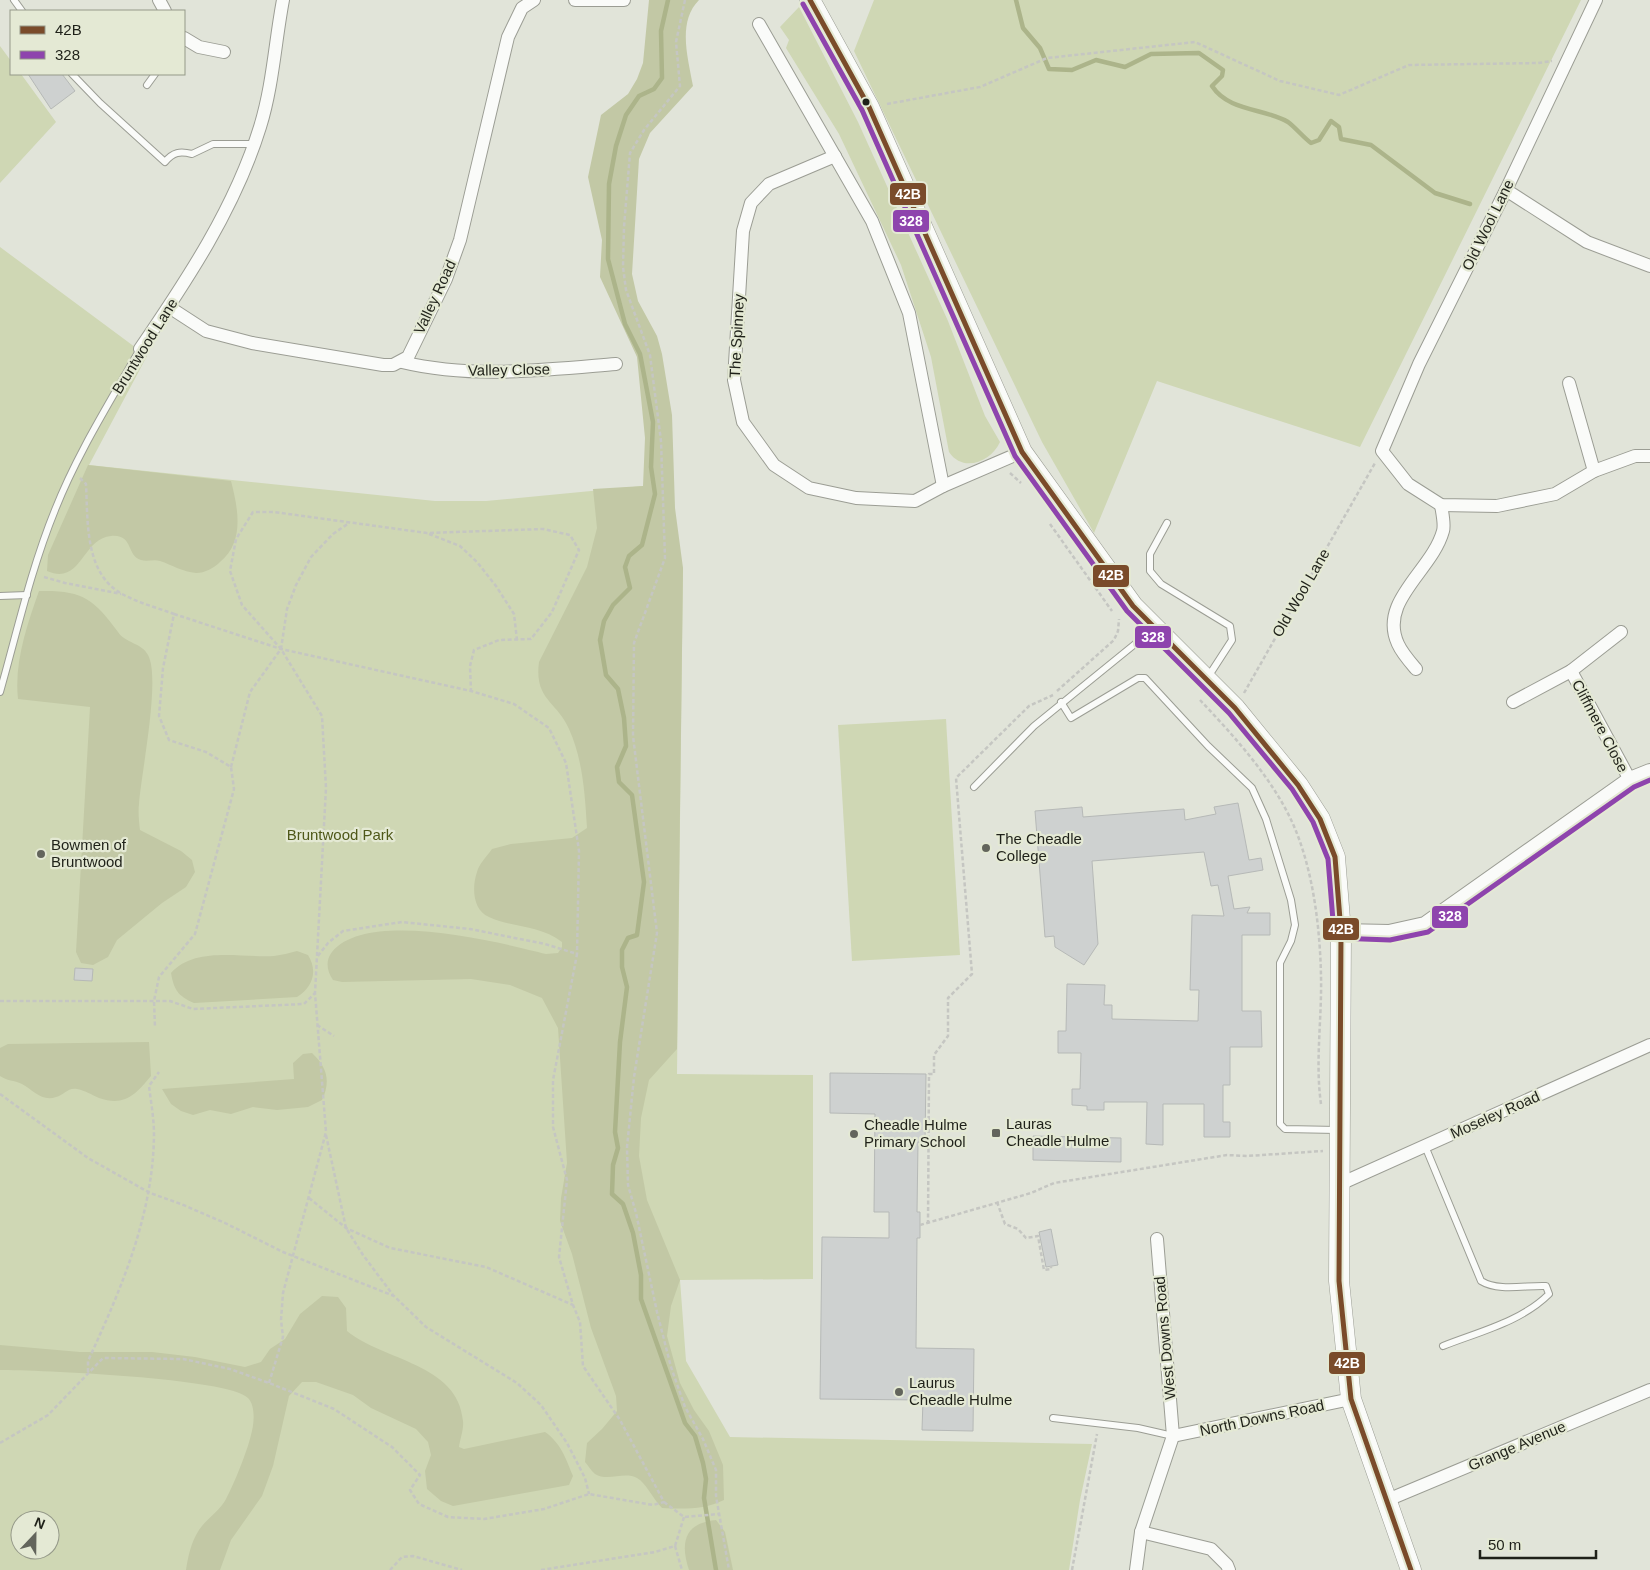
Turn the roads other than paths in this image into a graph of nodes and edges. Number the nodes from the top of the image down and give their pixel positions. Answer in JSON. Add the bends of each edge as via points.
{"nodes":[{"id":1,"x":283,"y":0,"type":"edge"},
{"id":2,"x":534,"y":0,"type":"edge"},
{"id":3,"x":575,"y":0,"type":"edge"},
{"id":4,"x":624,"y":0,"type":"edge"},
{"id":5,"x":810,"y":0,"type":"edge"},
{"id":6,"x":1596,"y":0,"type":"edge"},
{"id":7,"x":759,"y":24,"type":"dead end"},
{"id":8,"x":185,"y":42,"type":"edge"},
{"id":9,"x":224,"y":52,"type":"dead end"},
{"id":10,"x":73,"y":75,"type":"edge"},
{"id":11,"x":154,"y":75,"type":"edge"},
{"id":12,"x":147,"y":85,"type":"dead end"},
{"id":13,"x":254,"y":144,"type":"junction"},
{"id":14,"x":835,"y":156,"type":"junction"},
{"id":15,"x":1506,"y":190,"type":"junction"},
{"id":16,"x":1650,"y":266,"type":"edge"},
{"id":17,"x":169,"y":306,"type":"junction"},
{"id":18,"x":140,"y":349,"type":"joint"},
{"id":19,"x":402,"y":362,"type":"junction"},
{"id":20,"x":616,"y":364,"type":"dead end"},
{"id":21,"x":1569,"y":383,"type":"dead end"},
{"id":22,"x":1022,"y":452,"type":"junction"},
{"id":23,"x":1650,"y":456,"type":"edge"},
{"id":24,"x":1594,"y":471,"type":"junction"},
{"id":25,"x":943,"y":486,"type":"junction"},
{"id":26,"x":1441,"y":505,"type":"junction"},
{"id":27,"x":1167,"y":523,"type":"dead end"},
{"id":28,"x":26,"y":595,"type":"junction"},
{"id":29,"x":0,"y":596,"type":"edge"},
{"id":30,"x":1621,"y":632,"type":"dead end"},
{"id":31,"x":1146,"y":633,"type":"junction"},
{"id":32,"x":1416,"y":669,"type":"dead end"},
{"id":33,"x":1571,"y":671,"type":"junction"},
{"id":34,"x":1206,"y":680,"type":"junction"},
{"id":35,"x":0,"y":692,"type":"edge"},
{"id":36,"x":1061,"y":702,"type":"junction"},
{"id":37,"x":1513,"y":702,"type":"dead end"},
{"id":38,"x":1650,"y":772,"type":"edge"},
{"id":39,"x":1630,"y":780,"type":"junction"},
{"id":40,"x":974,"y":787,"type":"dead end"},
{"id":41,"x":1341,"y":932,"type":"junction"},
{"id":42,"x":1650,"y":1045,"type":"edge"},
{"id":43,"x":1332,"y":1130,"type":"junction"},
{"id":44,"x":1425,"y":1146,"type":"junction"},
{"id":45,"x":1340,"y":1184,"type":"junction"},
{"id":46,"x":1157,"y":1239,"type":"dead end"},
{"id":47,"x":1443,"y":1346,"type":"dead end"},
{"id":48,"x":1650,"y":1390,"type":"edge"},
{"id":49,"x":1351,"y":1399,"type":"junction"},
{"id":50,"x":1053,"y":1418,"type":"dead end"},
{"id":51,"x":1173,"y":1436,"type":"junction"},
{"id":52,"x":1385,"y":1501,"type":"junction"},
{"id":53,"x":1141,"y":1532,"type":"junction"},
{"id":54,"x":1136,"y":1570,"type":"edge"},
{"id":55,"x":1228,"y":1570,"type":"edge"},
{"id":56,"x":1411,"y":1570,"type":"edge"}],
"edges":[{"from":1,"to":13,"type":"street","name":"Bruntwood Lane","via":[[264,110]]},
{"from":2,"to":19,"type":"street","name":"Valley Road","via":[[515,18],[506,45],[453,261],[408,357]]},
{"from":3,"to":4,"type":"street"},
{"from":5,"to":22,"type":"main road","via":[[869,107]]},
{"from":6,"to":15,"type":"street","name":"Old Wool Lane"},
{"from":7,"to":14,"type":"street"},
{"from":8,"to":9,"type":"street"},
{"from":10,"to":13,"type":"lane","via":[[165,162],[172,154],[182,151],[192,154],[213,144]]},
{"from":11,"to":12,"type":"lane"},
{"from":13,"to":17,"type":"street","name":"Bruntwood Lane","via":[[229,207]]},
{"from":14,"to":25,"type":"street","via":[[872,221],[909,313]]},
{"from":14,"to":25,"type":"street","name":"The Spinney","via":[[769,184],[751,203],[744,231],[734,380],[743,422],[774,465],[810,488],[856,498],[916,501]]},
{"from":15,"to":16,"type":"street","via":[[1587,242]]},
{"from":15,"to":26,"type":"street","name":"Old Wool Lane","via":[[1419,364],[1382,451],[1408,484]]},
{"from":17,"to":18,"type":"street","name":"Bruntwood Lane"},
{"from":17,"to":19,"type":"street","via":[[194,324],[222,336],[383,366]]},
{"from":18,"to":28,"type":"lane","name":"Bruntwood Lane","via":[[72,472],[55,510]]},
{"from":19,"to":20,"type":"street","name":"Valley Close","via":[[432,369],[464,371]]},
{"from":21,"to":24,"type":"street"},
{"from":22,"to":25,"type":"street","name":"The Spinney"},
{"from":22,"to":31,"type":"main road"},
{"from":23,"to":24,"type":"street","via":[[1635,456]]},
{"from":24,"to":26,"type":"street","via":[[1555,494],[1497,506]]},
{"from":26,"to":32,"type":"street","via":[[1444,530],[1431,558],[1397,604],[1392,624],[1398,645]]},
{"from":27,"to":34,"type":"lane","via":[[1150,554],[1150,571],[1161,584],[1230,626],[1232,640]]},
{"from":28,"to":29,"type":"lane"},
{"from":28,"to":35,"type":"lane","name":"Bruntwood Lane"},
{"from":30,"to":33,"type":"street","name":"Cliffmere Close"},
{"from":31,"to":34,"type":"main road"},
{"from":31,"to":36,"type":"lane"},
{"from":33,"to":37,"type":"street","name":"Cliffmere Close"},
{"from":33,"to":39,"type":"street","name":"Cliffmere Close"},
{"from":34,"to":41,"type":"main road","via":[[1235,708],[1298,786],[1320,819],[1335,857]]},
{"from":36,"to":40,"type":"lane"},
{"from":36,"to":43,"type":"lane","via":[[1071,718],[1138,678],[1145,678],[1252,788],[1280,860],[1295,925],[1280,963],[1280,1124],[1284,1129]]},
{"from":38,"to":39,"type":"street"},
{"from":39,"to":41,"type":"street","via":[[1424,925],[1390,933]]},
{"from":41,"to":43,"type":"main road"},
{"from":42,"to":44,"type":"street","name":"Moseley Road"},
{"from":43,"to":45,"type":"main road"},
{"from":44,"to":45,"type":"street","name":"Moseley Road"},
{"from":44,"to":47,"type":"lane","via":[[1481,1282],[1490,1287],[1546,1286],[1549,1294],[1520,1316]]},
{"from":45,"to":49,"type":"main road","via":[[1339,1281]]},
{"from":46,"to":51,"type":"street","name":"West Downs Road"},
{"from":48,"to":52,"type":"street","name":"Grange Avenue"},
{"from":49,"to":51,"type":"street","name":"North Downs Road"},
{"from":49,"to":52,"type":"main road"},
{"from":50,"to":51,"type":"lane","via":[[1138,1428]]},
{"from":51,"to":53,"type":"street"},
{"from":52,"to":56,"type":"main road"},
{"from":53,"to":54,"type":"street"},
{"from":53,"to":55,"type":"street","via":[[1211,1549]]}]}
